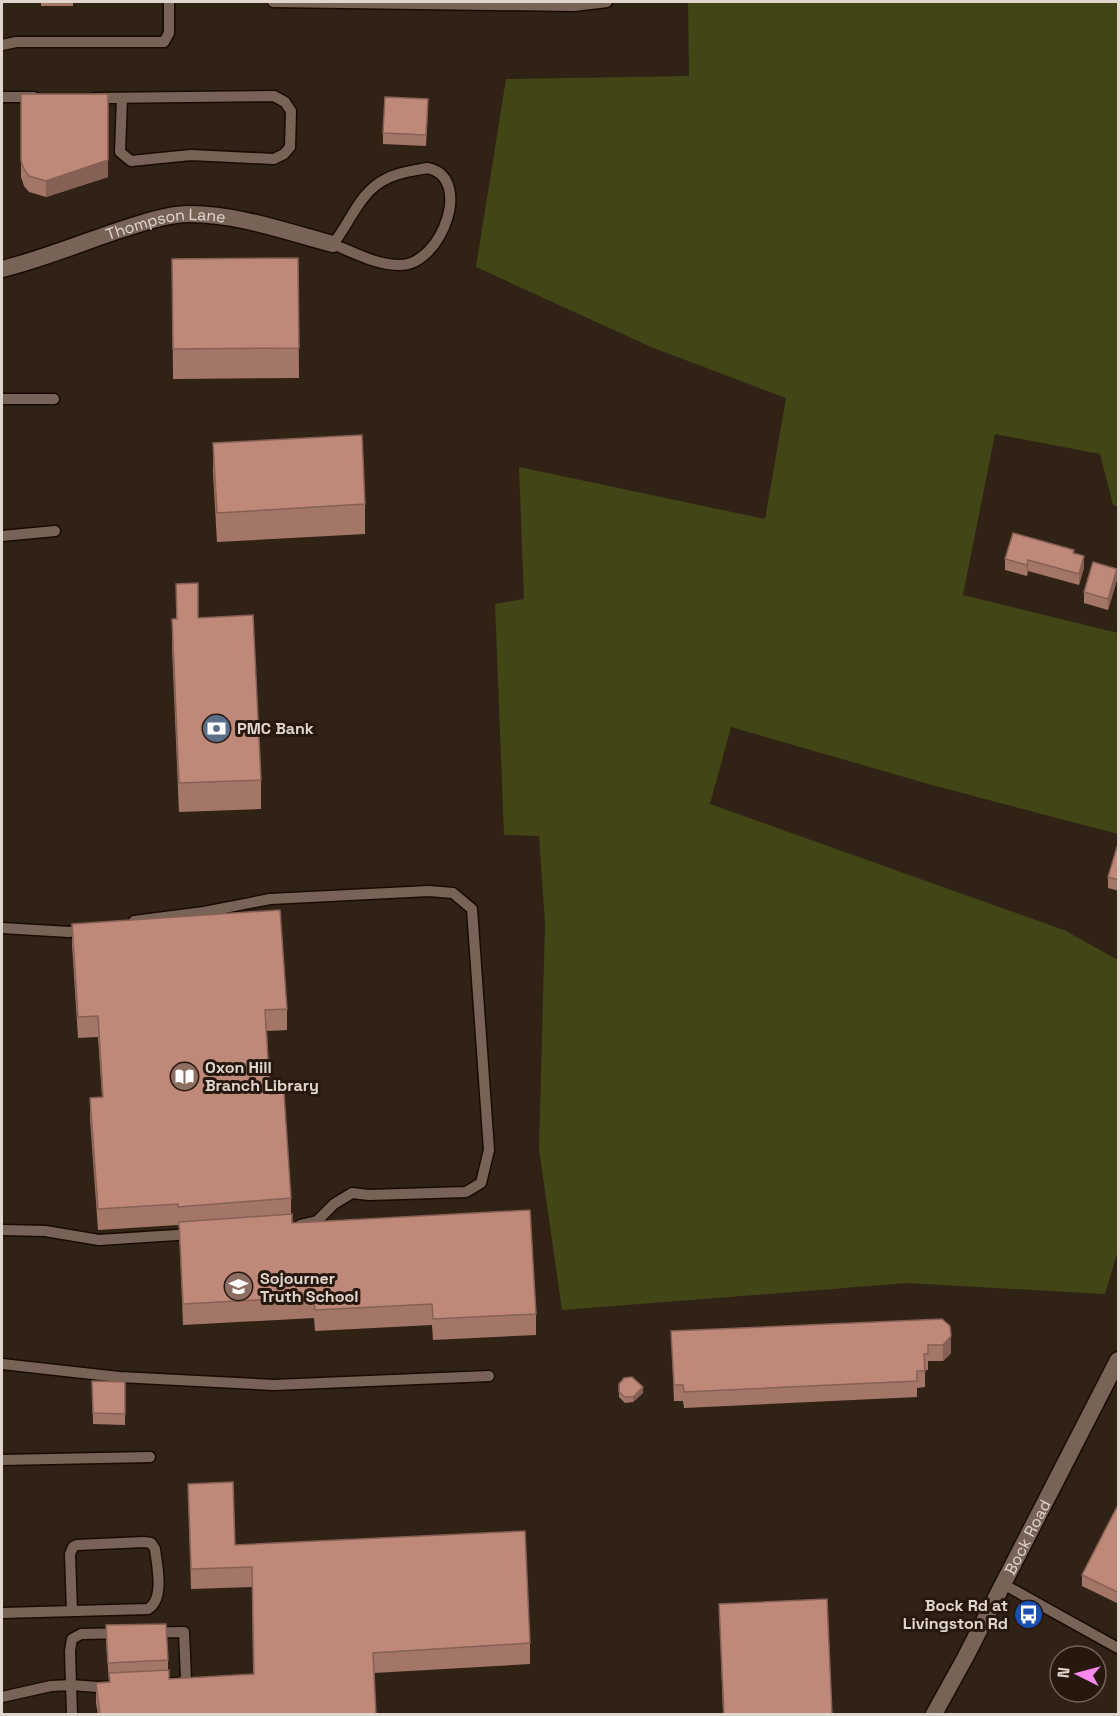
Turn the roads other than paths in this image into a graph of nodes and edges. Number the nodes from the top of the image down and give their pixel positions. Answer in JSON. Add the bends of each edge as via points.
{"nodes":[{"id":1,"x":169,"y":2,"type":"edge"},
{"id":2,"x":273,"y":2,"type":"edge"},
{"id":3,"x":607,"y":2,"type":"edge"},
{"id":4,"x":2,"y":45,"type":"edge"},
{"id":5,"x":2,"y":97,"type":"edge"},
{"id":6,"x":45,"y":98,"type":"edge"},
{"id":7,"x":89,"y":98,"type":"edge"},
{"id":8,"x":122,"y":98,"type":"junction"},
{"id":9,"x":333,"y":244,"type":"junction"},
{"id":10,"x":2,"y":269,"type":"edge"},
{"id":11,"x":2,"y":399,"type":"edge"},
{"id":12,"x":54,"y":399,"type":"dead end"},
{"id":13,"x":55,"y":531,"type":"dead end"},
{"id":14,"x":2,"y":536,"type":"edge"},
{"id":15,"x":120,"y":924,"type":"edge"},
{"id":16,"x":2,"y":928,"type":"edge"},
{"id":17,"x":99,"y":928,"type":"edge"},
{"id":18,"x":284,"y":1229,"type":"edge"},
{"id":19,"x":2,"y":1230,"type":"edge"},
{"id":20,"x":206,"y":1233,"type":"edge"},
{"id":21,"x":1119,"y":1360,"type":"edge"},
{"id":22,"x":2,"y":1364,"type":"edge"},
{"id":23,"x":489,"y":1376,"type":"dead end"},
{"id":24,"x":150,"y":1457,"type":"dead end"},
{"id":25,"x":2,"y":1460,"type":"edge"},
{"id":26,"x":1003,"y":1584,"type":"junction"},
{"id":27,"x":72,"y":1611,"type":"junction"},
{"id":28,"x":2,"y":1612,"type":"edge"},
{"id":29,"x":1119,"y":1648,"type":"edge"},
{"id":30,"x":71,"y":1684,"type":"junction"},
{"id":31,"x":2,"y":1697,"type":"edge"},
{"id":32,"x":72,"y":1714,"type":"edge"},
{"id":33,"x":934,"y":1714,"type":"edge"}],
"edges":[{"from":1,"to":4,"type":"lane","via":[[169,33],[164,42]]},
{"from":2,"to":3,"type":"lane","via":[[574,6]]},
{"from":5,"to":6,"type":"lane"},
{"from":7,"to":8,"type":"lane"},
{"from":8,"to":8,"type":"lane","via":[[120,152],[131,161],[191,155],[274,159],[290,147],[291,111],[274,96]]},
{"from":9,"to":9,"type":"lane","via":[[379,182],[427,168],[438,170],[445,178],[450,192],[449,209],[436,243],[424,257],[401,265],[382,263]]},
{"from":9,"to":10,"type":"main road","name":"Thompson Lane","via":[[242,220],[176,215]]},
{"from":11,"to":12,"type":"lane"},
{"from":13,"to":14,"type":"lane"},
{"from":15,"to":18,"type":"lane","via":[[270,899],[429,891],[453,893],[472,909],[489,1150],[481,1184],[466,1192],[352,1193],[317,1221]]},
{"from":16,"to":17,"type":"lane","via":[[69,932]]},
{"from":19,"to":20,"type":"lane","via":[[45,1231],[99,1240]]},
{"from":21,"to":26,"type":"main road","name":"Bock Road"},
{"from":22,"to":23,"type":"lane","via":[[119,1377],[274,1385]]},
{"from":24,"to":25,"type":"lane"},
{"from":26,"to":29,"type":"lane"},
{"from":26,"to":33,"type":"main road","name":"Bock Road"},
{"from":27,"to":27,"type":"lane","via":[[148,1609],[155,1605],[155,1549],[151,1543],[73,1547]]},
{"from":27,"to":28,"type":"lane"},
{"from":30,"to":30,"type":"lane","via":[[72,1639],[81,1634],[184,1632],[186,1680],[181,1683],[97,1687]]},
{"from":30,"to":31,"type":"lane"},
{"from":30,"to":32,"type":"lane"}]}
